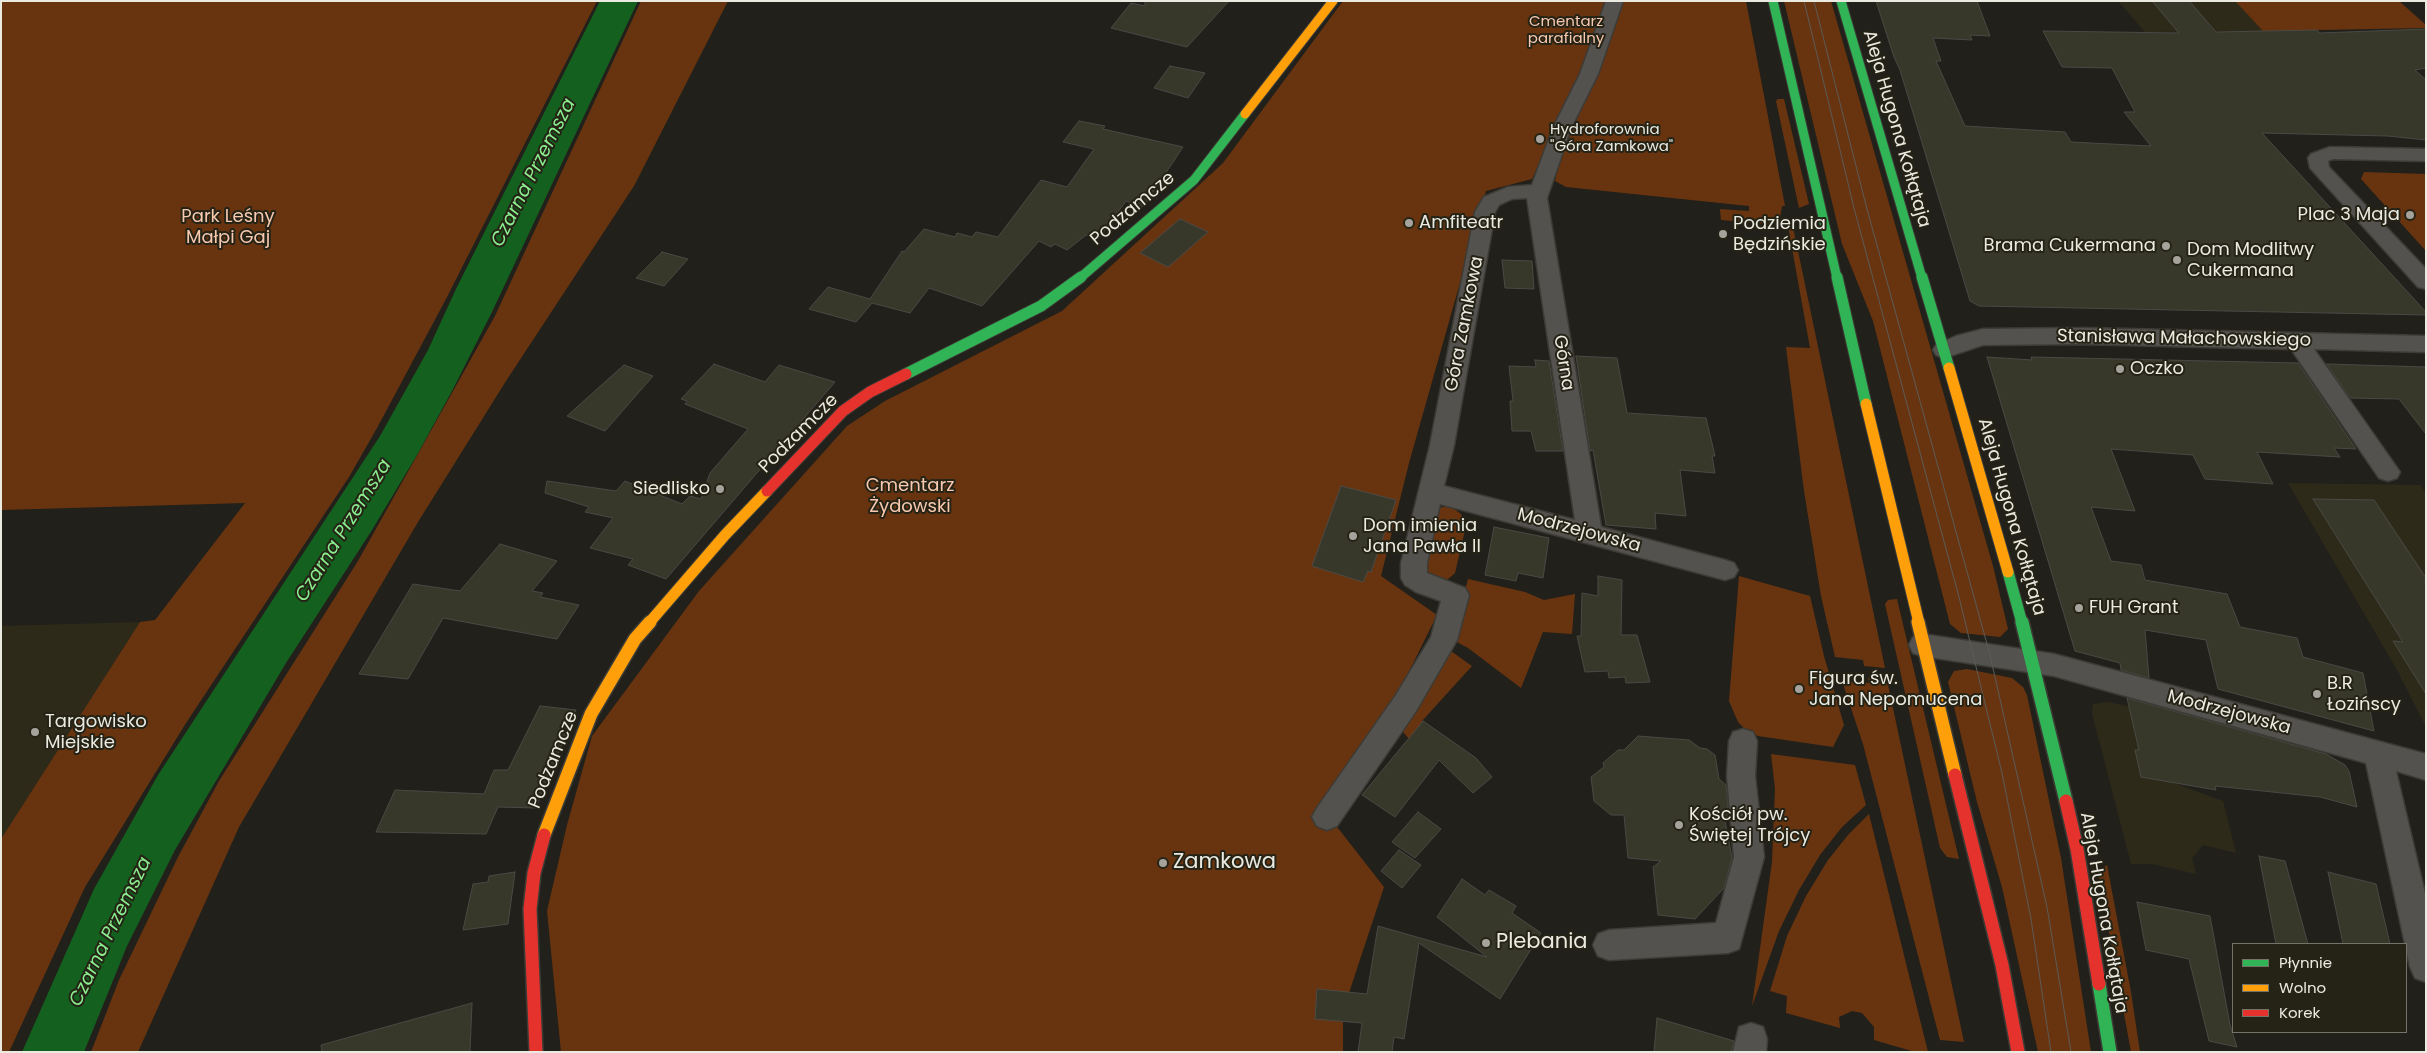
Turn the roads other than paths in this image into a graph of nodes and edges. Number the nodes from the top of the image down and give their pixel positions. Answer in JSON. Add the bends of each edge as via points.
{"nodes":[{"id":1,"x":1333,"y":1,"type":"edge"},
{"id":2,"x":1615,"y":1,"type":"edge"},
{"id":3,"x":1773,"y":1,"type":"edge"},
{"id":4,"x":1840,"y":1,"type":"edge"},
{"id":5,"x":2426,"y":155,"type":"edge"},
{"id":6,"x":1539,"y":191,"type":"junction"},
{"id":7,"x":2426,"y":282,"type":"edge"},
{"id":8,"x":2297,"y":341,"type":"junction"},
{"id":9,"x":2426,"y":344,"type":"edge"},
{"id":10,"x":1944,"y":350,"type":"junction"},
{"id":11,"x":2388,"y":472,"type":"dead end"},
{"id":12,"x":1432,"y":492,"type":"junction"},
{"id":13,"x":1590,"y":535,"type":"junction"},
{"id":14,"x":1726,"y":570,"type":"dead end"},
{"id":15,"x":1922,"y":645,"type":"junction"},
{"id":16,"x":2033,"y":661,"type":"junction"},
{"id":17,"x":1743,"y":740,"type":"dead end"},
{"id":18,"x":2378,"y":754,"type":"junction"},
{"id":19,"x":2426,"y":767,"type":"edge"},
{"id":20,"x":1327,"y":818,"type":"dead end"},
{"id":21,"x":1609,"y":945,"type":"dead end"},
{"id":22,"x":2426,"y":967,"type":"edge"},
{"id":23,"x":536,"y":1052,"type":"edge"},
{"id":24,"x":2018,"y":1052,"type":"edge"},
{"id":25,"x":2110,"y":1052,"type":"edge"}],
"edges":[{"from":1,"to":23,"type":"main road","name":"Podzamcze","via":[[1194,180],[1081,277],[1041,306],[870,392],[843,411],[725,535],[635,639],[596,705],[571,761],[547,825],[534,873],[530,909]]},
{"from":2,"to":6,"type":"street","via":[[1589,74],[1562,128]]},
{"from":3,"to":15,"type":"main road"},
{"from":4,"to":10,"type":"main road","name":"Aleja Hugona Kołłątaja"},
{"from":5,"to":7,"type":"street","via":[[2330,153],[2318,158],[2320,168]]},
{"from":6,"to":12,"type":"street","name":"Góra Zamkowa","via":[[1508,193],[1491,201],[1485,212]]},
{"from":6,"to":13,"type":"street","name":"Górna","via":[[1537,198]]},
{"from":8,"to":9,"type":"street","name":"Stanisława Małachowskiego"},
{"from":8,"to":10,"type":"street","name":"Stanisława Małachowskiego","via":[[2082,336],[1983,338],[1964,341]]},
{"from":8,"to":11,"type":"street"},
{"from":10,"to":16,"type":"main road","name":"Aleja Hugona Kołłątaja"},
{"from":12,"to":13,"type":"street","name":"Modrzejowska"},
{"from":12,"to":20,"type":"street","name":"Góra Zamkowa","via":[[1414,563],[1414,578],[1456,596],[1444,640],[1406,703]]},
{"from":13,"to":14,"type":"street","name":"Modrzejowska"},
{"from":15,"to":16,"type":"street","name":"Modrzejowska"},
{"from":15,"to":24,"type":"main road","via":[[1996,938]]},
{"from":16,"to":18,"type":"street","name":"Modrzejowska"},
{"from":16,"to":25,"type":"main road","name":"Aleja Hugona Kołłątaja","via":[[2076,849]]},
{"from":17,"to":21,"type":"street","via":[[1741,776],[1749,858],[1728,938]]},
{"from":18,"to":19,"type":"street","name":"Modrzejowska"},
{"from":18,"to":22,"type":"street"}]}
